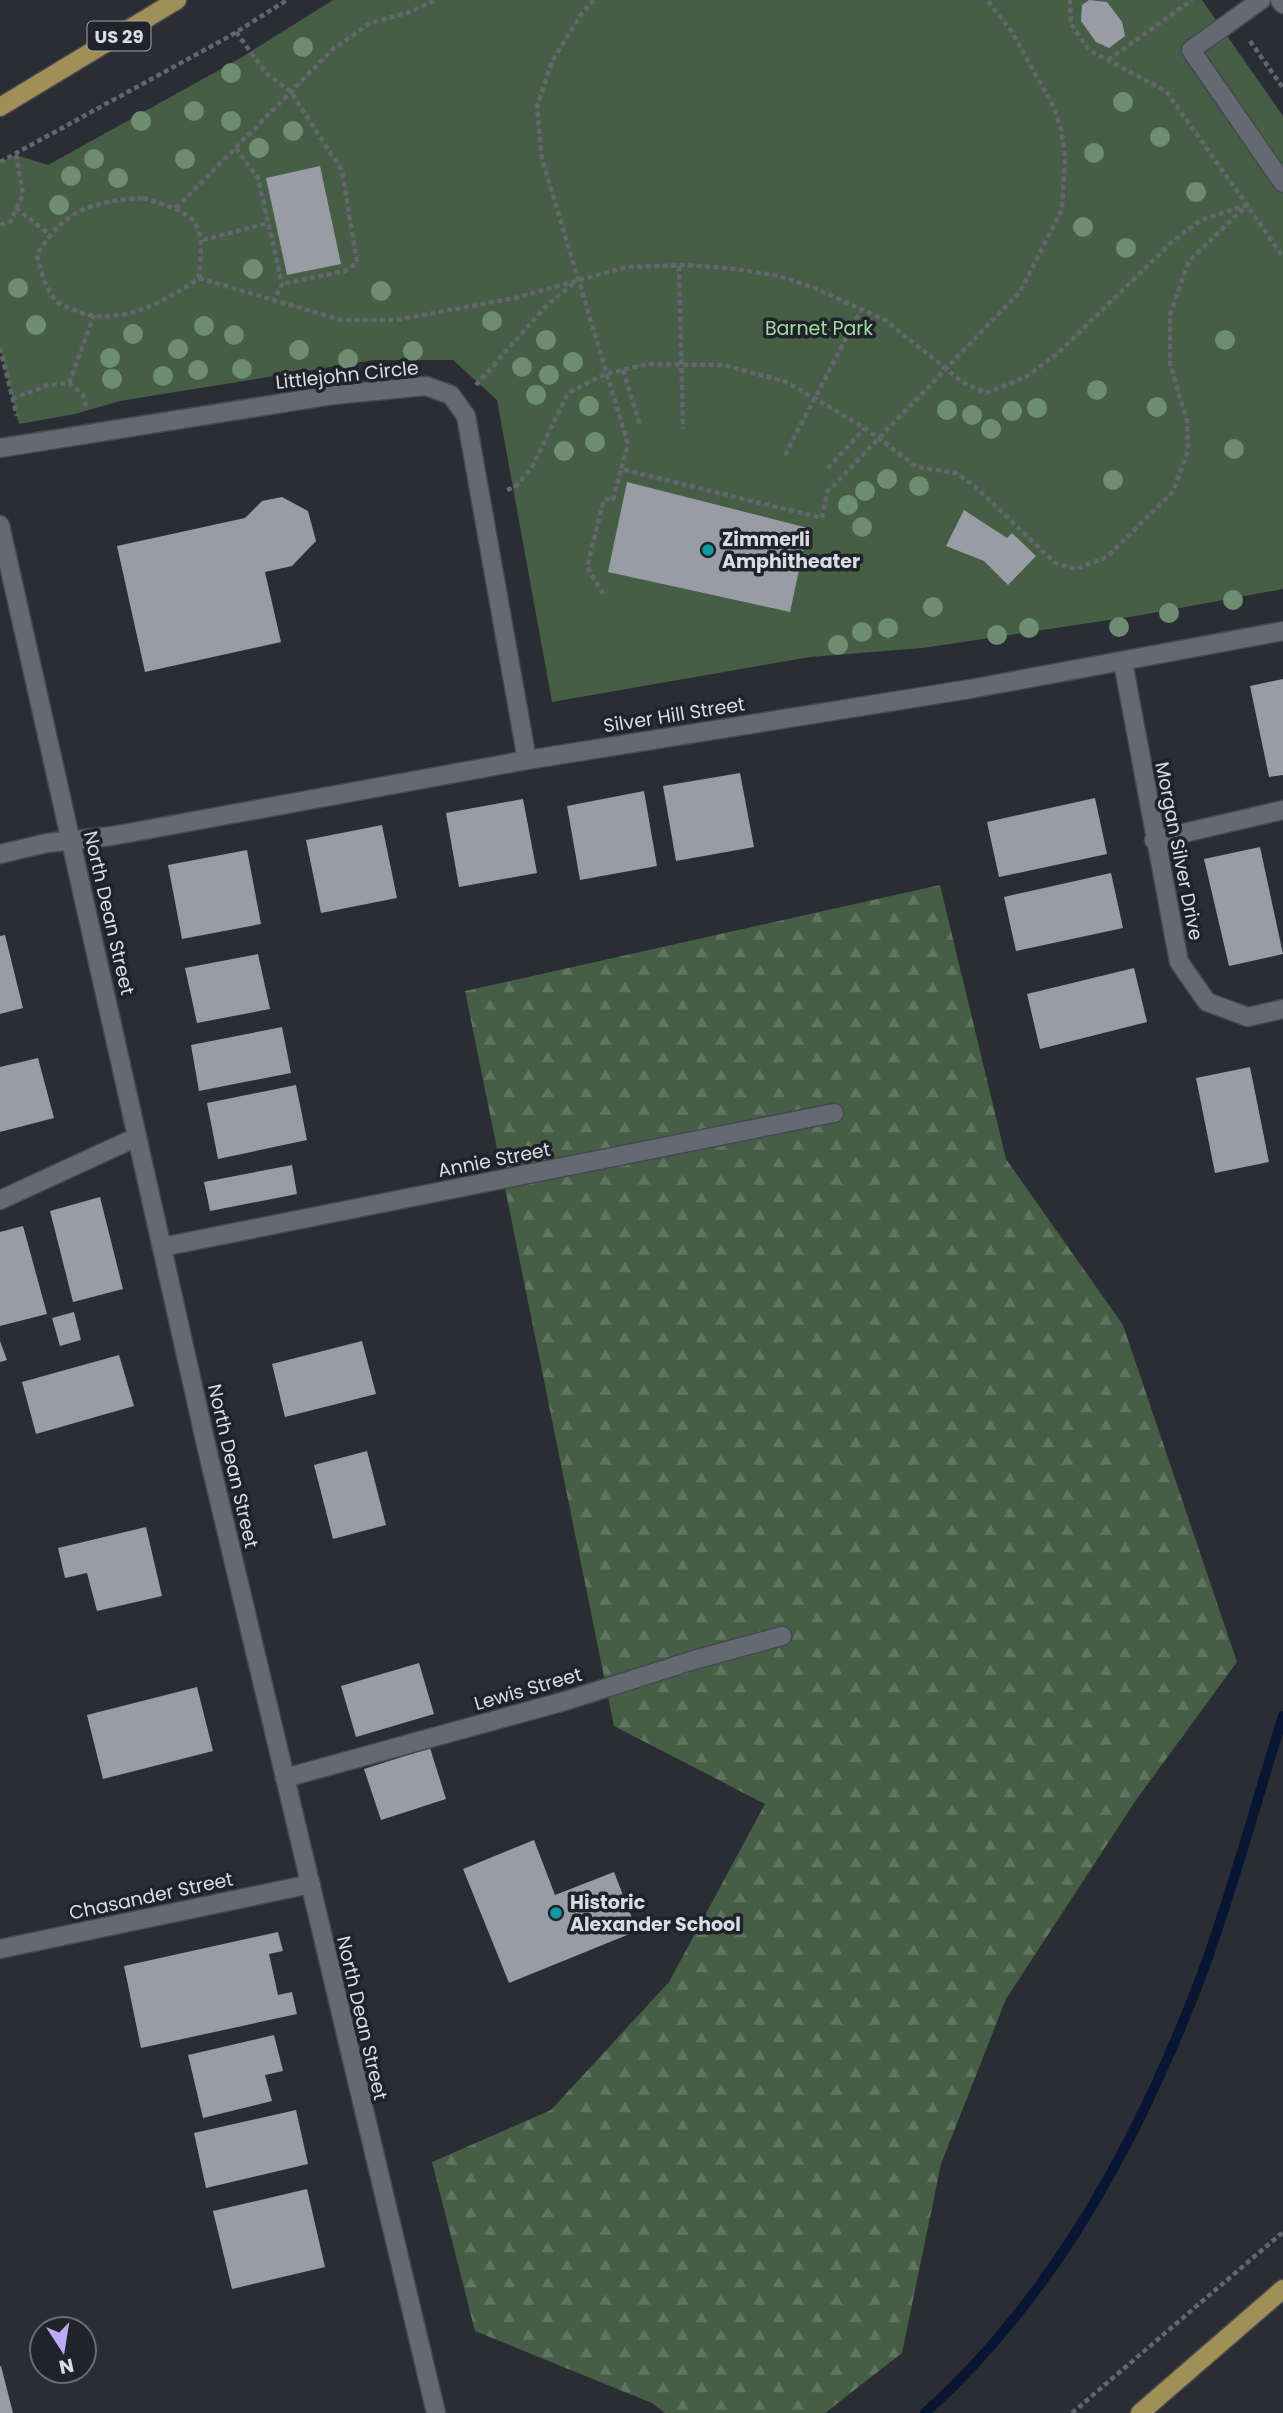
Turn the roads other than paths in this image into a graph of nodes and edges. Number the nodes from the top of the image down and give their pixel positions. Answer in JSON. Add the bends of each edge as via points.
{"nodes":[{"id":1,"x":177,"y":0,"type":"edge"},
{"id":2,"x":1261,"y":0,"type":"edge"},
{"id":3,"x":0,"y":107,"type":"edge"},
{"id":4,"x":1283,"y":183,"type":"edge"},
{"id":5,"x":0,"y":448,"type":"edge"},
{"id":6,"x":0,"y":525,"type":"edge"},
{"id":7,"x":1283,"y":631,"type":"edge"},
{"id":8,"x":1123,"y":662,"type":"junction"},
{"id":9,"x":527,"y":760,"type":"junction"},
{"id":10,"x":1283,"y":810,"type":"edge"},
{"id":11,"x":1154,"y":840,"type":"junction"},
{"id":12,"x":72,"y":841,"type":"junction"},
{"id":13,"x":0,"y":854,"type":"edge"},
{"id":14,"x":1283,"y":1009,"type":"edge"},
{"id":15,"x":834,"y":1113,"type":"dead end"},
{"id":16,"x":138,"y":1137,"type":"junction"},
{"id":17,"x":0,"y":1200,"type":"edge"},
{"id":18,"x":162,"y":1247,"type":"junction"},
{"id":19,"x":782,"y":1636,"type":"dead end"},
{"id":20,"x":285,"y":1778,"type":"junction"},
{"id":21,"x":311,"y":1884,"type":"junction"},
{"id":22,"x":0,"y":1949,"type":"edge"},
{"id":23,"x":1283,"y":2289,"type":"edge"},
{"id":24,"x":436,"y":2413,"type":"edge"},
{"id":25,"x":1140,"y":2413,"type":"edge"}],
"edges":[{"from":1,"to":3,"type":"main road","number":"US 29"},
{"from":2,"to":4,"type":"street","via":[[1191,50]]},
{"from":5,"to":9,"type":"street","name":"Littlejohn Circle","via":[[333,395],[426,386],[451,394],[466,416]]},
{"from":6,"to":12,"type":"street","name":"North Dean Street"},
{"from":7,"to":8,"type":"street","name":"Silver Hill Street"},
{"from":8,"to":9,"type":"street","name":"Silver Hill Street"},
{"from":8,"to":11,"type":"street","name":"Morgan Silver Drive"},
{"from":9,"to":12,"type":"street","name":"Silver Hill Street"},
{"from":10,"to":11,"type":"street"},
{"from":11,"to":14,"type":"street","name":"Morgan Silver Drive","via":[[1179,962],[1207,1002],[1248,1017]]},
{"from":12,"to":13,"type":"street","name":"Silver Hill Street"},
{"from":12,"to":16,"type":"street","name":"North Dean Street"},
{"from":15,"to":18,"type":"street","name":"Annie Street"},
{"from":16,"to":17,"type":"street"},
{"from":16,"to":18,"type":"street","name":"North Dean Street"},
{"from":18,"to":20,"type":"street","name":"North Dean Street"},
{"from":19,"to":20,"type":"street","name":"Lewis Street"},
{"from":20,"to":21,"type":"street","name":"North Dean Street"},
{"from":21,"to":22,"type":"street","name":"Chasander Street"},
{"from":21,"to":24,"type":"street","name":"North Dean Street"},
{"from":23,"to":25,"type":"main road"}]}
